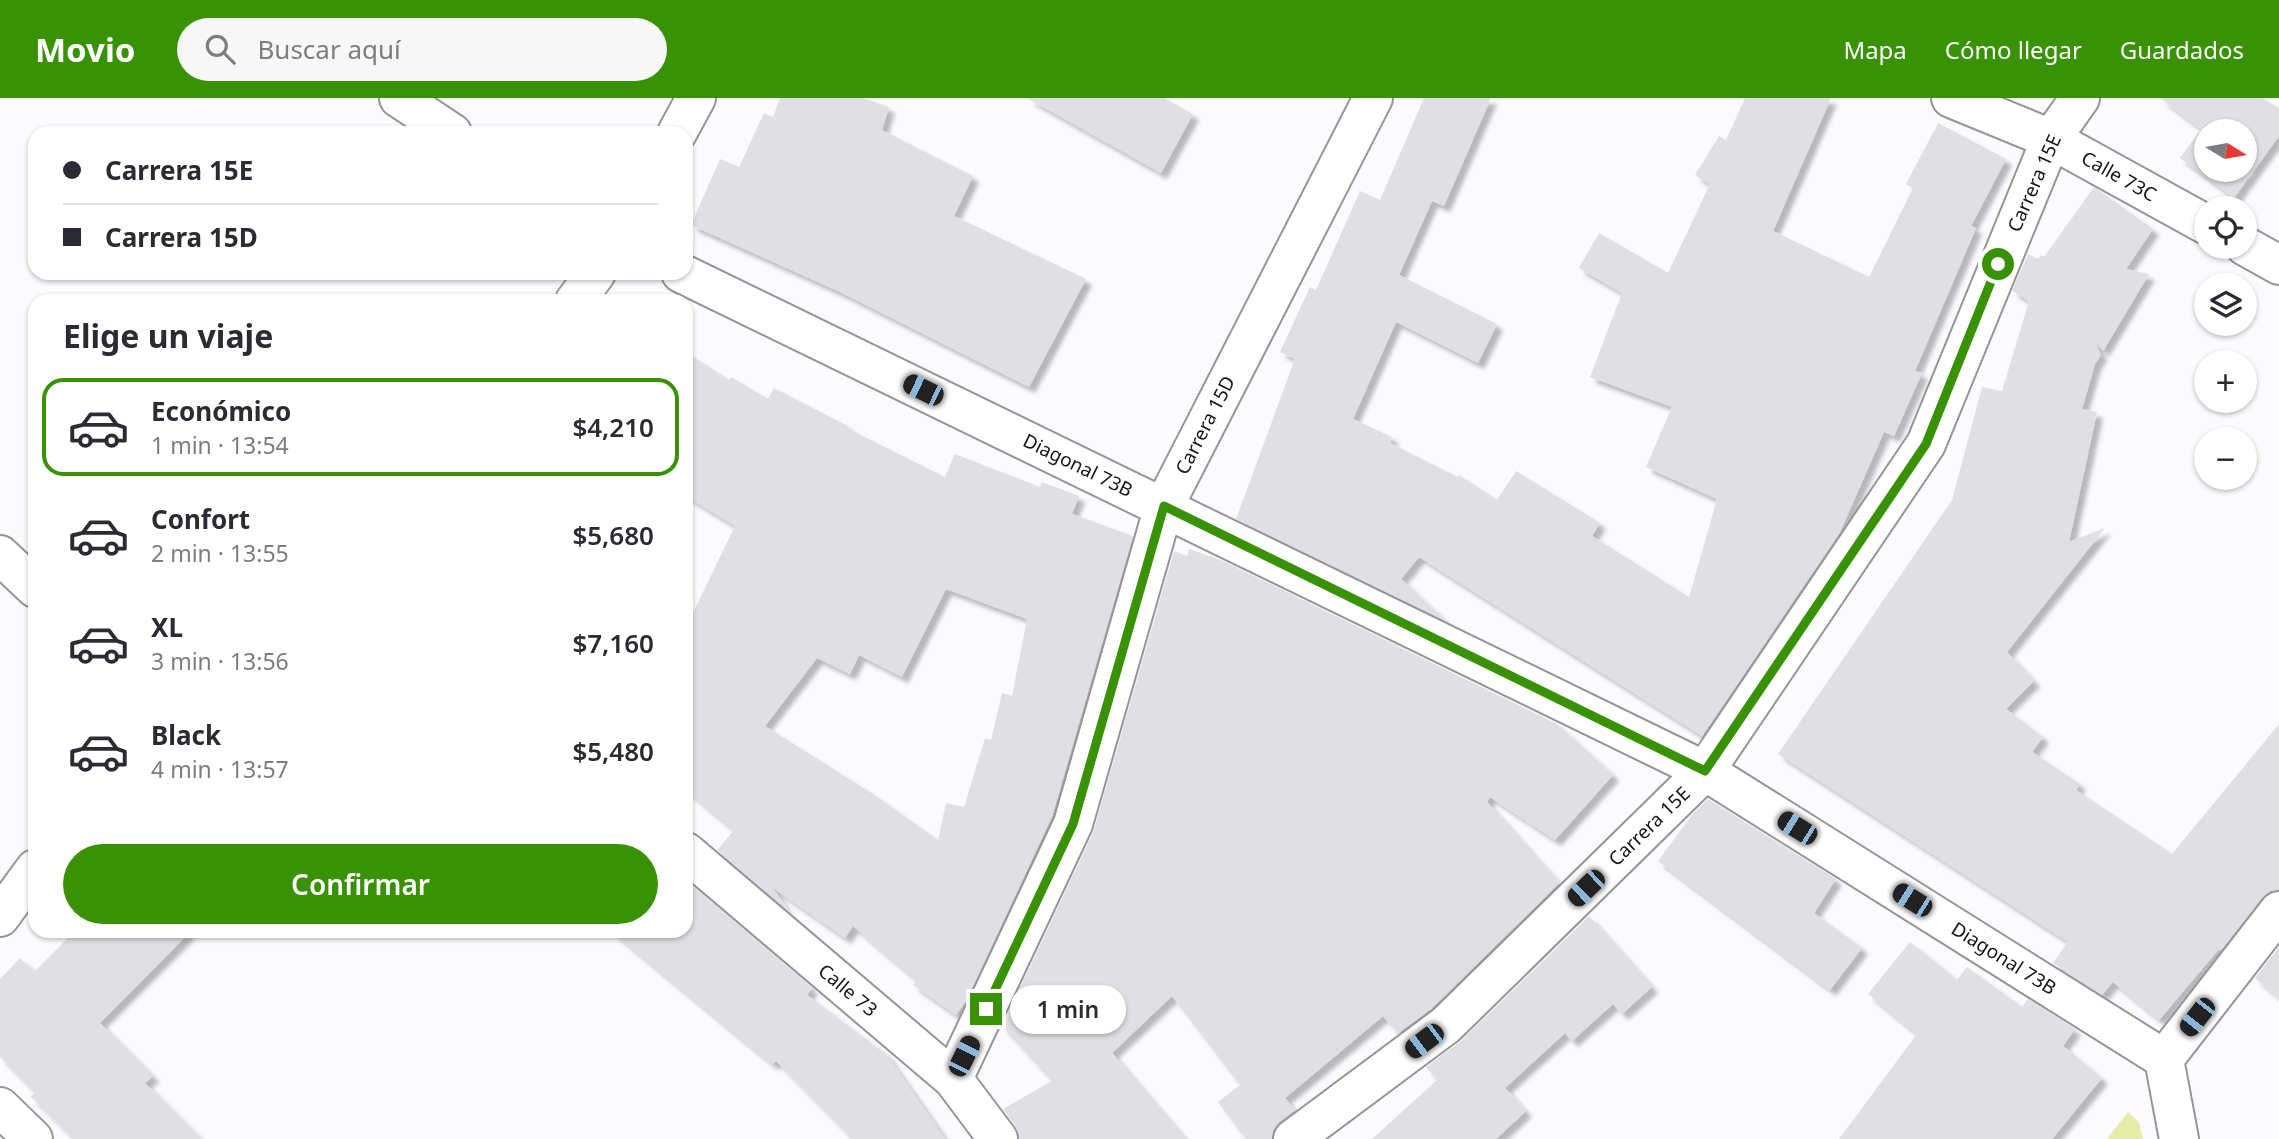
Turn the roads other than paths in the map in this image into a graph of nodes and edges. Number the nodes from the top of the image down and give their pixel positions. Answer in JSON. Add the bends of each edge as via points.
{"nodes":[{"id":1,"x":399,"y":98,"type":"edge"},
{"id":2,"x":696,"y":98,"type":"edge"},
{"id":3,"x":1373,"y":98,"type":"edge"},
{"id":4,"x":1951,"y":98,"type":"edge"},
{"id":5,"x":2080,"y":98,"type":"edge"},
{"id":6,"x":441,"y":126,"type":"edge"},
{"id":7,"x":681,"y":126,"type":"edge"},
{"id":8,"x":2051,"y":139,"type":"junction"},
{"id":9,"x":2194,"y":218,"type":"edge"},
{"id":10,"x":2257,"y":253,"type":"edge"},
{"id":11,"x":2279,"y":265,"type":"edge"},
{"id":12,"x":693,"y":279,"type":"edge"},
{"id":13,"x":1164,"y":506,"type":"junction"},
{"id":14,"x":0,"y":555,"type":"edge"},
{"id":15,"x":28,"y":581,"type":"edge"},
{"id":16,"x":1705,"y":771,"type":"junction"},
{"id":17,"x":693,"y":858,"type":"edge"},
{"id":18,"x":28,"y":879,"type":"edge"},
{"id":19,"x":2279,"y":911,"type":"edge"},
{"id":20,"x":0,"y":917,"type":"edge"},
{"id":21,"x":2164,"y":1059,"type":"junction"},
{"id":22,"x":953,"y":1079,"type":"junction"},
{"id":23,"x":0,"y":1107,"type":"edge"},
{"id":24,"x":33,"y":1139,"type":"edge"},
{"id":25,"x":998,"y":1139,"type":"edge"},
{"id":26,"x":1293,"y":1139,"type":"edge"},
{"id":27,"x":2179,"y":1139,"type":"edge"}],
"edges":[{"from":1,"to":6,"type":"street"},
{"from":2,"to":7,"type":"street"},
{"from":3,"to":13,"type":"street","name":"Carrera 15D"},
{"from":4,"to":8,"type":"street","name":"Calle 73C"},
{"from":5,"to":8,"type":"street","name":"Carrera 15E"},
{"from":8,"to":9,"type":"street","name":"Calle 73C"},
{"from":8,"to":16,"type":"street","name":"Carrera 15E","via":[[1926,444]]},
{"from":10,"to":11,"type":"street"},
{"from":12,"to":13,"type":"street","name":"Diagonal 73B"},
{"from":13,"to":16,"type":"street","name":"Diagonal 73B"},
{"from":13,"to":22,"type":"street","name":"Carrera 15D","via":[[1073,824]]},
{"from":14,"to":15,"type":"street"},
{"from":16,"to":21,"type":"street","name":"Diagonal 73B"},
{"from":16,"to":26,"type":"street","name":"Carrera 15E","via":[[1446,1025]]},
{"from":17,"to":22,"type":"street","name":"Calle 73"},
{"from":18,"to":20,"type":"street"},
{"from":19,"to":21,"type":"street"},
{"from":21,"to":27,"type":"street"},
{"from":22,"to":25,"type":"street","name":"Calle 73"},
{"from":23,"to":24,"type":"street"}]}
